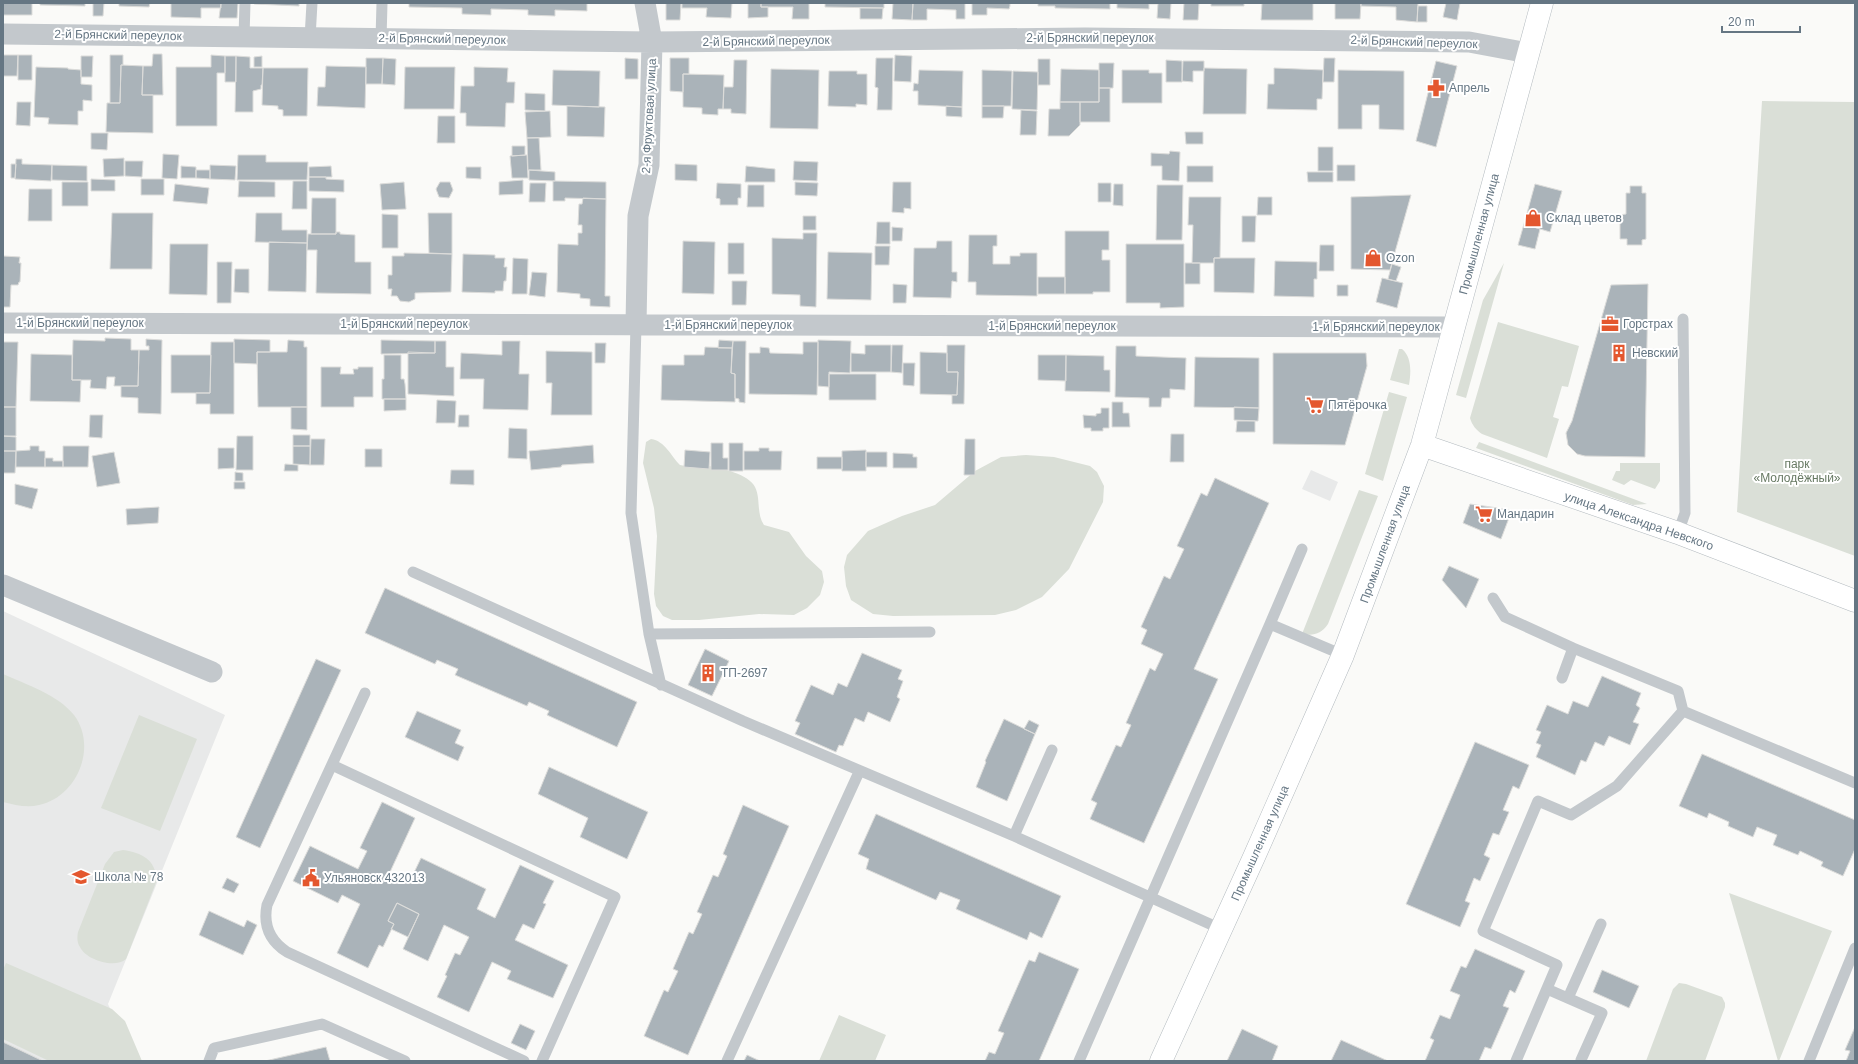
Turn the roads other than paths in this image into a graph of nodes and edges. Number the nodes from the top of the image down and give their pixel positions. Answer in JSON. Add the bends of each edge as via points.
{"nodes":[{"id":1,"x":245,"y":3,"type":"edge"},
{"id":2,"x":312,"y":3,"type":"edge"},
{"id":3,"x":382,"y":3,"type":"edge"},
{"id":4,"x":645,"y":3,"type":"edge"},
{"id":5,"x":1542,"y":3,"type":"edge"},
{"id":6,"x":3,"y":34,"type":"edge"},
{"id":7,"x":244,"y":37,"type":"junction"},
{"id":8,"x":310,"y":38,"type":"junction"},
{"id":9,"x":381,"y":39,"type":"junction"},
{"id":10,"x":652,"y":42,"type":"junction"},
{"id":11,"x":1528,"y":53,"type":"junction"},
{"id":12,"x":1683,"y":319,"type":"dead end"},
{"id":13,"x":3,"y":323,"type":"edge"},
{"id":14,"x":636,"y":325,"type":"junction"},
{"id":15,"x":1453,"y":327,"type":"junction"},
{"id":16,"x":1422,"y":445,"type":"junction"},
{"id":17,"x":1678,"y":533,"type":"junction"},
{"id":18,"x":1302,"y":549,"type":"dead end"},
{"id":19,"x":413,"y":572,"type":"dead end"},
{"id":20,"x":3,"y":585,"type":"edge"},
{"id":21,"x":1493,"y":598,"type":"dead end"},
{"id":22,"x":1855,"y":601,"type":"edge"},
{"id":23,"x":1270,"y":624,"type":"junction"},
{"id":24,"x":930,"y":632,"type":"dead end"},
{"id":25,"x":649,"y":634,"type":"junction"},
{"id":26,"x":1573,"y":648,"type":"junction"},
{"id":27,"x":1343,"y":655,"type":"junction"},
{"id":28,"x":212,"y":672,"type":"dead end"},
{"id":29,"x":1562,"y":678,"type":"dead end"},
{"id":30,"x":662,"y":685,"type":"junction"},
{"id":31,"x":365,"y":693,"type":"dead end"},
{"id":32,"x":1683,"y":711,"type":"junction"},
{"id":33,"x":1052,"y":750,"type":"dead end"},
{"id":34,"x":332,"y":765,"type":"junction"},
{"id":35,"x":859,"y":772,"type":"junction"},
{"id":36,"x":1855,"y":783,"type":"edge"},
{"id":37,"x":1014,"y":836,"type":"junction"},
{"id":38,"x":1150,"y":898,"type":"junction"},
{"id":39,"x":1601,"y":924,"type":"dead end"},
{"id":40,"x":1221,"y":929,"type":"junction"},
{"id":41,"x":1855,"y":948,"type":"edge"},
{"id":42,"x":1547,"y":989,"type":"junction"},
{"id":43,"x":1568,"y":998,"type":"junction"},
{"id":44,"x":1581,"y":1060,"type":"dead end"},
{"id":45,"x":209,"y":1061,"type":"edge"},
{"id":46,"x":405,"y":1061,"type":"edge"},
{"id":47,"x":524,"y":1061,"type":"edge"},
{"id":48,"x":542,"y":1061,"type":"edge"},
{"id":49,"x":727,"y":1061,"type":"edge"},
{"id":50,"x":1079,"y":1061,"type":"edge"},
{"id":51,"x":1161,"y":1061,"type":"edge"},
{"id":52,"x":1516,"y":1061,"type":"edge"},
{"id":53,"x":1809,"y":1061,"type":"edge"}],
"edges":[{"from":1,"to":7,"type":"lane"},
{"from":2,"to":8,"type":"lane"},
{"from":3,"to":9,"type":"lane"},
{"from":4,"to":10,"type":"street","name":"2-я Фруктовая улица"},
{"from":5,"to":11,"type":"street","name":"Промышленная улица"},
{"from":6,"to":7,"type":"street","name":"2-й Брянский переулок"},
{"from":7,"to":8,"type":"street","name":"2-й Брянский переулок"},
{"from":8,"to":9,"type":"street","name":"2-й Брянский переулок"},
{"from":9,"to":10,"type":"street","name":"2-й Брянский переулок"},
{"from":10,"to":11,"type":"street","name":"2-й Брянский переулок","via":[[1085,38],[1469,42]]},
{"from":10,"to":14,"type":"street","name":"2-я Фруктовая улица","via":[[649,165],[638,216]]},
{"from":11,"to":15,"type":"street","name":"Промышленная улица"},
{"from":12,"to":17,"type":"lane","via":[[1685,513]]},
{"from":13,"to":14,"type":"street","name":"1-й Брянский переулок"},
{"from":14,"to":15,"type":"street","name":"1-й Брянский переулок"},
{"from":14,"to":25,"type":"lane","via":[[631,513]]},
{"from":15,"to":16,"type":"street","name":"Промышленная улица"},
{"from":16,"to":17,"type":"street","name":"улица Александра Невского"},
{"from":16,"to":27,"type":"street","name":"Промышленная улица"},
{"from":17,"to":22,"type":"street","name":"улица Александра Невского"},
{"from":18,"to":23,"type":"lane"},
{"from":19,"to":30,"type":"lane"},
{"from":20,"to":28,"type":"street"},
{"from":21,"to":26,"type":"lane","via":[[1505,617]]},
{"from":23,"to":27,"type":"lane"},
{"from":23,"to":38,"type":"lane"},
{"from":24,"to":25,"type":"lane"},
{"from":25,"to":30,"type":"lane"},
{"from":26,"to":29,"type":"lane"},
{"from":26,"to":32,"type":"lane","via":[[1678,691]]},
{"from":27,"to":40,"type":"street","name":"Промышленная улица"},
{"from":30,"to":35,"type":"lane"},
{"from":31,"to":34,"type":"lane"},
{"from":32,"to":36,"type":"lane"},
{"from":32,"to":42,"type":"lane","via":[[1617,786],[1571,815],[1538,801],[1483,931],[1557,965]]},
{"from":33,"to":37,"type":"lane"},
{"from":34,"to":47,"type":"lane","via":[[267,905],[265,915],[271,936],[278,946],[287,952]]},
{"from":34,"to":48,"type":"lane","via":[[615,897]]},
{"from":35,"to":37,"type":"lane"},
{"from":35,"to":49,"type":"lane"},
{"from":37,"to":38,"type":"lane"},
{"from":38,"to":40,"type":"lane"},
{"from":38,"to":50,"type":"lane"},
{"from":39,"to":43,"type":"lane"},
{"from":40,"to":51,"type":"street","name":"Промышленная улица"},
{"from":41,"to":53,"type":"lane"},
{"from":42,"to":43,"type":"lane"},
{"from":42,"to":52,"type":"lane"},
{"from":43,"to":44,"type":"lane","via":[[1602,1013]]},
{"from":45,"to":46,"type":"lane","via":[[214,1048],[322,1024]]}]}
